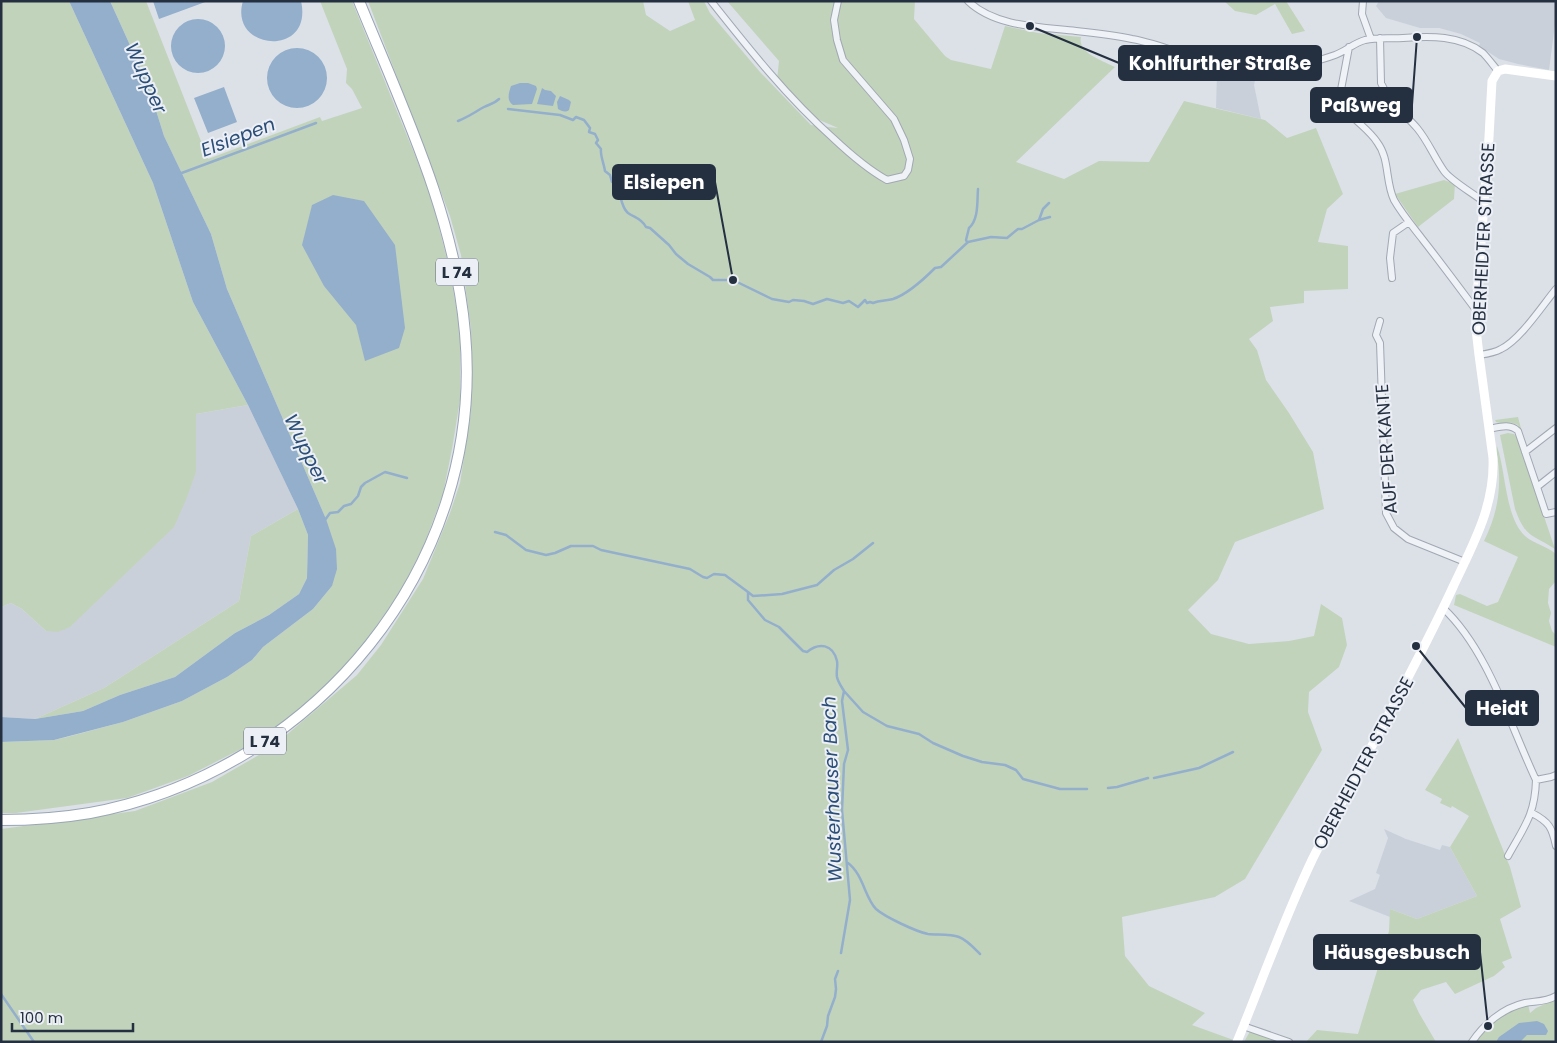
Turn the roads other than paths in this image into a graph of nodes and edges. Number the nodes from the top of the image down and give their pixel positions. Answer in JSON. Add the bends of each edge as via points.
{"nodes":[{"id":1,"x":359,"y":1,"type":"edge"},
{"id":2,"x":711,"y":1,"type":"edge"},
{"id":3,"x":838,"y":1,"type":"edge"},
{"id":4,"x":968,"y":1,"type":"edge"},
{"id":5,"x":1363,"y":1,"type":"edge"},
{"id":6,"x":1380,"y":38,"type":"junction"},
{"id":7,"x":1371,"y":39,"type":"junction"},
{"id":8,"x":1349,"y":47,"type":"junction"},
{"id":9,"x":1498,"y":71,"type":"junction"},
{"id":10,"x":1556,"y":76,"type":"edge"},
{"id":11,"x":1484,"y":202,"type":"junction"},
{"id":12,"x":1409,"y":222,"type":"junction"},
{"id":13,"x":1392,"y":278,"type":"dead end"},
{"id":14,"x":1556,"y":289,"type":"edge"},
{"id":15,"x":1476,"y":310,"type":"junction"},
{"id":16,"x":1380,"y":321,"type":"dead end"},
{"id":17,"x":1479,"y":355,"type":"junction"},
{"id":18,"x":1489,"y":428,"type":"junction"},
{"id":19,"x":1556,"y":428,"type":"edge"},
{"id":20,"x":1525,"y":452,"type":"junction"},
{"id":21,"x":1556,"y":472,"type":"edge"},
{"id":22,"x":1537,"y":487,"type":"junction"},
{"id":23,"x":1556,"y":512,"type":"edge"},
{"id":24,"x":1465,"y":562,"type":"junction"},
{"id":25,"x":1443,"y":608,"type":"junction"},
{"id":26,"x":1556,"y":775,"type":"edge"},
{"id":27,"x":1536,"y":780,"type":"junction"},
{"id":28,"x":1532,"y":813,"type":"junction"},
{"id":29,"x":1,"y":820,"type":"edge"},
{"id":30,"x":1556,"y":846,"type":"edge"},
{"id":31,"x":1508,"y":856,"type":"dead end"},
{"id":32,"x":1556,"y":996,"type":"edge"},
{"id":33,"x":1244,"y":1026,"type":"junction"},
{"id":34,"x":1237,"y":1042,"type":"edge"},
{"id":35,"x":1289,"y":1042,"type":"edge"},
{"id":36,"x":1472,"y":1042,"type":"edge"}],
"edges":[{"from":1,"to":29,"type":"main road","number":"L 74","via":[[434,188],[448,235],[462,305],[467,377],[464,418],[454,474],[432,542],[408,591],[369,648],[310,709],[257,747],[179,786],[124,805],[51,818]]},
{"from":2,"to":3,"type":"street","via":[[783,89],[826,132],[870,170],[887,180],[904,176],[910,159],[894,119],[843,60],[834,20]]},
{"from":4,"to":8,"type":"street","via":[[987,14],[1005,20],[1133,39],[1237,68],[1254,70],[1296,65],[1326,58]]},
{"from":5,"to":7,"type":"street","via":[[1362,14]]},
{"from":6,"to":7,"type":"street"},
{"from":6,"to":9,"type":"street","via":[[1423,36],[1464,43],[1483,54]]},
{"from":6,"to":11,"type":"street","via":[[1384,90],[1421,133],[1445,173]]},
{"from":7,"to":8,"type":"street"},
{"from":8,"to":12,"type":"street","via":[[1340,95],[1342,103],[1378,142],[1394,199]]},
{"from":9,"to":10,"type":"street"},
{"from":9,"to":11,"type":"street","name":"OBERHEIDTER STRASSE","via":[[1492,81]]},
{"from":11,"to":15,"type":"street","name":"OBERHEIDTER STRASSE"},
{"from":12,"to":13,"type":"street","via":[[1393,233]]},
{"from":12,"to":15,"type":"street"},
{"from":14,"to":17,"type":"street","via":[[1510,344],[1499,351]]},
{"from":15,"to":17,"type":"street","name":"OBERHEIDTER STRASSE"},
{"from":16,"to":24,"type":"street","name":"AUF DER KANTE","via":[[1376,335],[1380,343],[1386,513],[1394,528],[1408,539]]},
{"from":17,"to":18,"type":"street","name":"OBERHEIDTER STRASSE"},
{"from":18,"to":20,"type":"street","via":[[1515,428]]},
{"from":18,"to":24,"type":"street","name":"OBERHEIDTER STRASSE","via":[[1493,458],[1492,489]]},
{"from":19,"to":20,"type":"street"},
{"from":20,"to":22,"type":"street"},
{"from":21,"to":22,"type":"street"},
{"from":22,"to":23,"type":"street","via":[[1546,514]]},
{"from":24,"to":25,"type":"street","name":"OBERHEIDTER STRASSE"},
{"from":25,"to":27,"type":"street","via":[[1466,633],[1491,679]]},
{"from":25,"to":33,"type":"street","name":"OBERHEIDTER STRASSE","via":[[1312,861]]},
{"from":26,"to":27,"type":"street"},
{"from":27,"to":28,"type":"street"},
{"from":28,"to":30,"type":"street","via":[[1552,828]]},
{"from":28,"to":31,"type":"street"},
{"from":32,"to":36,"type":"street","via":[[1524,1003],[1492,1018]]},
{"from":33,"to":34,"type":"street","name":"OBERHEIDTER STRASSE"},
{"from":33,"to":35,"type":"street"}]}
